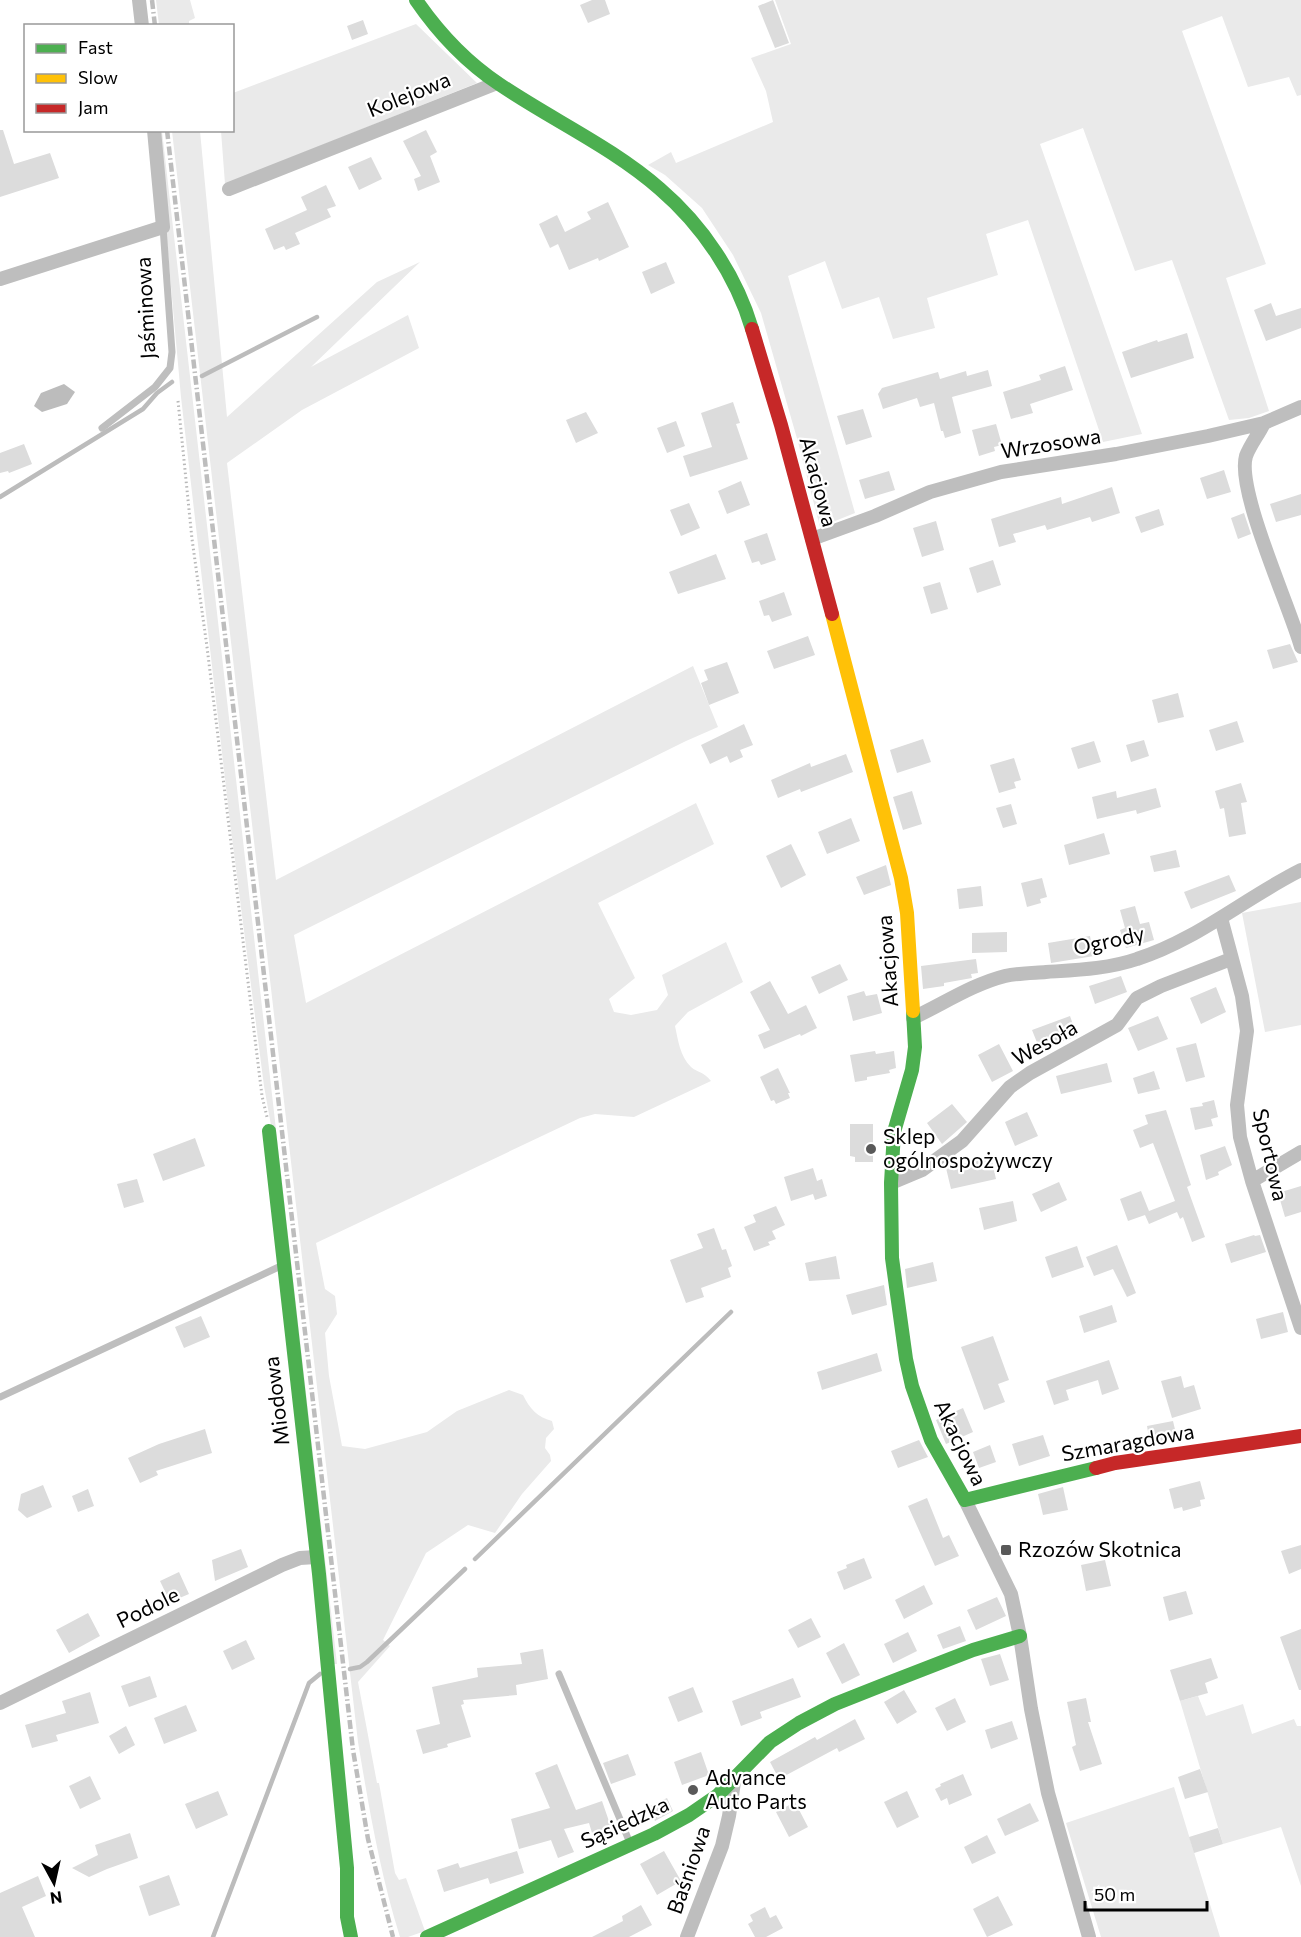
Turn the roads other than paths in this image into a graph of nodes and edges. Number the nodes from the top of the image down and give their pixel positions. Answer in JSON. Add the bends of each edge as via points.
{"nodes":[{"id":1,"x":139,"y":0,"type":"edge"},
{"id":2,"x":416,"y":0,"type":"edge"},
{"id":3,"x":142,"y":24,"type":"edge"},
{"id":4,"x":497,"y":83,"type":"junction"},
{"id":5,"x":154,"y":132,"type":"edge"},
{"id":6,"x":228,"y":189,"type":"dead end"},
{"id":7,"x":163,"y":227,"type":"junction"},
{"id":8,"x":0,"y":279,"type":"edge"},
{"id":9,"x":1301,"y":407,"type":"edge"},
{"id":10,"x":1264,"y":423,"type":"junction"},
{"id":11,"x":102,"y":428,"type":"dead end"},
{"id":12,"x":812,"y":539,"type":"junction"},
{"id":13,"x":1301,"y":647,"type":"edge"},
{"id":14,"x":1301,"y":870,"type":"edge"},
{"id":15,"x":1221,"y":918,"type":"junction"},
{"id":16,"x":1231,"y":959,"type":"junction"},
{"id":17,"x":914,"y":1018,"type":"junction"},
{"id":18,"x":269,"y":1131,"type":"road end"},
{"id":19,"x":1301,"y":1152,"type":"edge"},
{"id":20,"x":1252,"y":1181,"type":"junction"},
{"id":21,"x":891,"y":1183,"type":"junction"},
{"id":22,"x":283,"y":1264,"type":"junction"},
{"id":23,"x":1301,"y":1328,"type":"edge"},
{"id":24,"x":0,"y":1396,"type":"edge"},
{"id":25,"x":1301,"y":1436,"type":"edge"},
{"id":26,"x":965,"y":1500,"type":"junction"},
{"id":27,"x":316,"y":1557,"type":"junction"},
{"id":28,"x":1020,"y":1636,"type":"junction"},
{"id":29,"x":559,"y":1674,"type":"dead end"},
{"id":30,"x":0,"y":1703,"type":"edge"},
{"id":31,"x":734,"y":1782,"type":"junction"},
{"id":32,"x":631,"y":1844,"type":"junction"},
{"id":33,"x":351,"y":1937,"type":"edge"},
{"id":34,"x":428,"y":1937,"type":"edge"},
{"id":35,"x":687,"y":1937,"type":"edge"},
{"id":36,"x":1089,"y":1937,"type":"edge"}],
"edges":[{"from":1,"to":3,"type":"street"},
{"from":2,"to":4,"type":"street","name":"Kolejowa","via":[[433,25]]},
{"from":4,"to":6,"type":"street","name":"Kolejowa"},
{"from":4,"to":12,"type":"street","name":"Akacjowa","via":[[660,189],[703,233],[734,284],[750,323]]},
{"from":5,"to":7,"type":"street","name":"Jaśminowa"},
{"from":7,"to":8,"type":"street","name":"Jaśminowa"},
{"from":7,"to":11,"type":"lane","name":"Jaśminowa","via":[[170,368],[155,387]]},
{"from":9,"to":10,"type":"street","name":"Wrzosowa"},
{"from":10,"to":12,"type":"street","name":"Wrzosowa","via":[[1116,454],[1001,472],[930,492]]},
{"from":10,"to":13,"type":"street","via":[[1246,457],[1246,480],[1255,517]]},
{"from":12,"to":17,"type":"street","name":"Akacjowa","via":[[901,878]]},
{"from":14,"to":15,"type":"street","name":"Ogrody"},
{"from":15,"to":16,"type":"street","name":"Sportowa"},
{"from":15,"to":17,"type":"street","name":"Ogrody","via":[[1165,950],[1082,970],[1006,976]]},
{"from":16,"to":20,"type":"street","name":"Sportowa","via":[[1247,1031],[1237,1105],[1240,1137]]},
{"from":16,"to":21,"type":"street","name":"Wesoła","via":[[1137,998],[1117,1025],[1030,1073],[1010,1087],[962,1141],[922,1170]]},
{"from":17,"to":21,"type":"street","name":"Akacjowa","via":[[912,1070],[894,1132]]},
{"from":18,"to":22,"type":"street","name":"Miodowa"},
{"from":19,"to":20,"type":"street"},
{"from":20,"to":23,"type":"street","name":"Sportowa"},
{"from":21,"to":26,"type":"street","name":"Akacjowa","via":[[894,1277],[912,1386],[931,1440]]},
{"from":22,"to":24,"type":"lane"},
{"from":22,"to":27,"type":"street","name":"Miodowa"},
{"from":25,"to":26,"type":"street","name":"Szmaragdowa","via":[[1115,1463]]},
{"from":26,"to":28,"type":"street","name":"Akacjowa","via":[[1011,1594]]},
{"from":27,"to":30,"type":"street","name":"Podole","via":[[282,1565]]},
{"from":27,"to":33,"type":"street","name":"Miodowa"},
{"from":28,"to":31,"type":"street","name":"Sąsiedzka","via":[[962,1654],[798,1723],[771,1742]]},
{"from":28,"to":36,"type":"street","name":"Akacjowa","via":[[1048,1793]]},
{"from":29,"to":32,"type":"lane"},
{"from":31,"to":32,"type":"street","name":"Sąsiedzka","via":[[689,1815]]},
{"from":31,"to":35,"type":"street","name":"Baśniowa","via":[[722,1846]]},
{"from":32,"to":34,"type":"street","name":"Sąsiedzka"}]}
